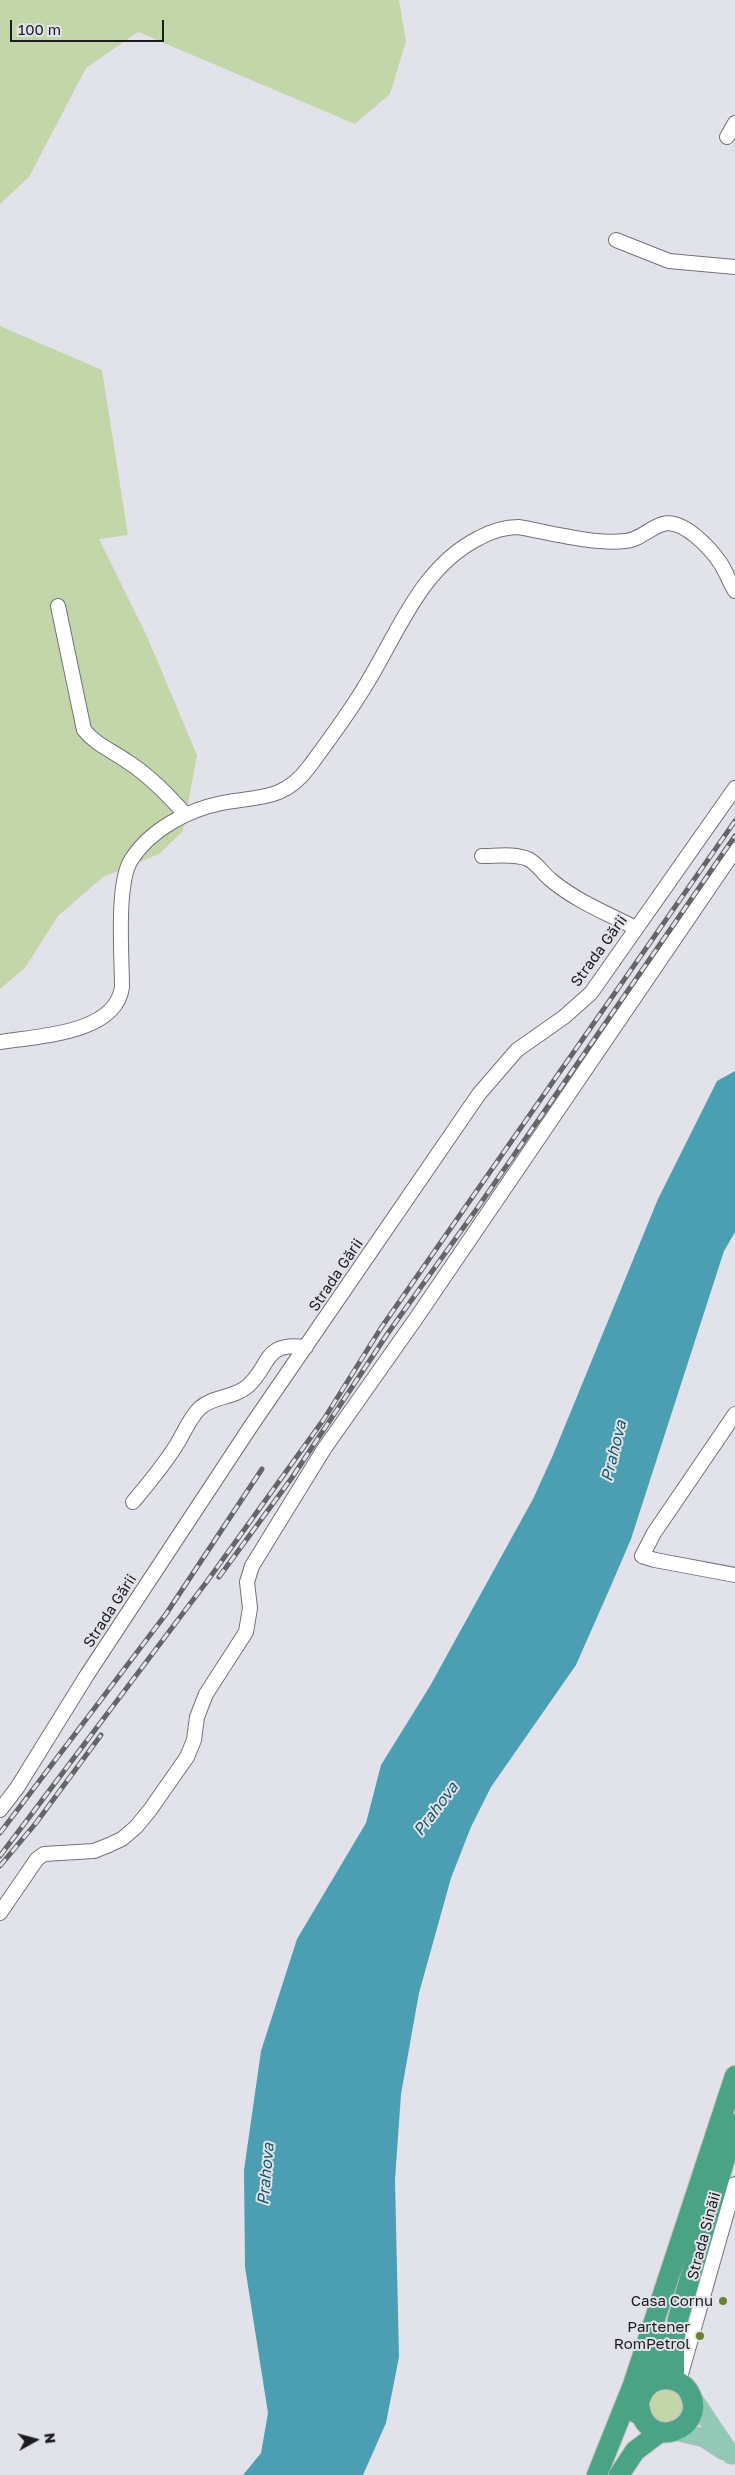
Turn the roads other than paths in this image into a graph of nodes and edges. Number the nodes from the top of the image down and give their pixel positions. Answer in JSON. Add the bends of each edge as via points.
{"nodes":[{"id":1,"x":735,"y":123,"type":"edge"},
{"id":2,"x":727,"y":138,"type":"dead end"},
{"id":3,"x":616,"y":240,"type":"dead end"},
{"id":4,"x":735,"y":267,"type":"edge"},
{"id":5,"x":735,"y":591,"type":"edge"},
{"id":6,"x":58,"y":606,"type":"dead end"},
{"id":7,"x":735,"y":788,"type":"edge"},
{"id":8,"x":185,"y":814,"type":"junction"},
{"id":9,"x":735,"y":850,"type":"edge"},
{"id":10,"x":482,"y":856,"type":"dead end"},
{"id":11,"x":636,"y":928,"type":"junction"},
{"id":12,"x":0,"y":1042,"type":"edge"},
{"id":13,"x":306,"y":1347,"type":"junction"},
{"id":14,"x":735,"y":1414,"type":"edge"},
{"id":15,"x":133,"y":1502,"type":"dead end"},
{"id":16,"x":735,"y":1575,"type":"edge"},
{"id":17,"x":0,"y":1810,"type":"edge"},
{"id":18,"x":0,"y":1913,"type":"edge"},
{"id":19,"x":735,"y":2076,"type":"edge"},
{"id":20,"x":735,"y":2124,"type":"edge"},
{"id":21,"x":701,"y":2182,"type":"junction"},
{"id":22,"x":735,"y":2184,"type":"edge"},
{"id":23,"x":653,"y":2382,"type":"junction"},
{"id":24,"x":681,"y":2386,"type":"junction"},
{"id":25,"x":640,"y":2404,"type":"junction"},
{"id":26,"x":668,"y":2432,"type":"junction"},
{"id":27,"x":733,"y":2457,"type":"edge"},
{"id":28,"x":598,"y":2475,"type":"edge"},
{"id":29,"x":607,"y":2475,"type":"edge"},
{"id":30,"x":619,"y":2475,"type":"edge"}],
"edges":[{"from":1,"to":2,"type":"street"},
{"from":3,"to":4,"type":"street","via":[[669,260]]},
{"from":5,"to":8,"type":"street","via":[[721,564],[700,540],[675,524],[664,524],[625,542],[518,527],[490,532],[446,560],[426,582],[366,685],[296,782],[279,794],[223,803]]},
{"from":6,"to":8,"type":"street","via":[[84,730],[91,739],[129,762],[159,786]]},
{"from":7,"to":11,"type":"street","name":"Strada Gării"},
{"from":8,"to":12,"type":"street","via":[[140,848],[126,871],[123,880],[122,987],[113,1009],[84,1026]]},
{"from":9,"to":18,"type":"street","via":[[324,1449],[252,1566],[247,1582],[250,1608],[246,1632],[206,1694],[187,1757],[150,1810],[122,1839],[94,1851],[44,1854],[37,1859]]},
{"from":10,"to":11,"type":"street","via":[[528,859],[551,880],[584,902]]},
{"from":11,"to":13,"type":"street","name":"Strada Gării","via":[[591,993],[564,1017],[517,1050],[479,1094]]},
{"from":13,"to":15,"type":"street","via":[[285,1346],[277,1350],[268,1356],[247,1386],[200,1408]]},
{"from":13,"to":17,"type":"street","name":"Strada Gării"},
{"from":14,"to":16,"type":"street","via":[[654,1533],[642,1556]]},
{"from":19,"to":21,"type":"highway"},
{"from":20,"to":24,"type":"highway","via":[[678,2319],[674,2344]]},
{"from":21,"to":23,"type":"highway","via":[[696,2215],[662,2331]]},
{"from":21,"to":28,"type":"highway","via":[[633,2385]]},
{"from":22,"to":24,"type":"street","name":"Strada Sinăii"},
{"from":23,"to":24,"type":"highway","via":[[660,2380]]},
{"from":23,"to":25,"type":"highway","via":[[646,2388]]},
{"from":24,"to":26,"type":"highway","via":[[693,2403],[689,2421]]},
{"from":24,"to":27,"type":"main road"},
{"from":25,"to":26,"type":"highway","via":[[644,2420],[650,2427]]},
{"from":25,"to":29,"type":"highway"},
{"from":26,"to":27,"type":"main road","via":[[704,2438]]},
{"from":26,"to":30,"type":"highway","via":[[634,2451]]}]}
